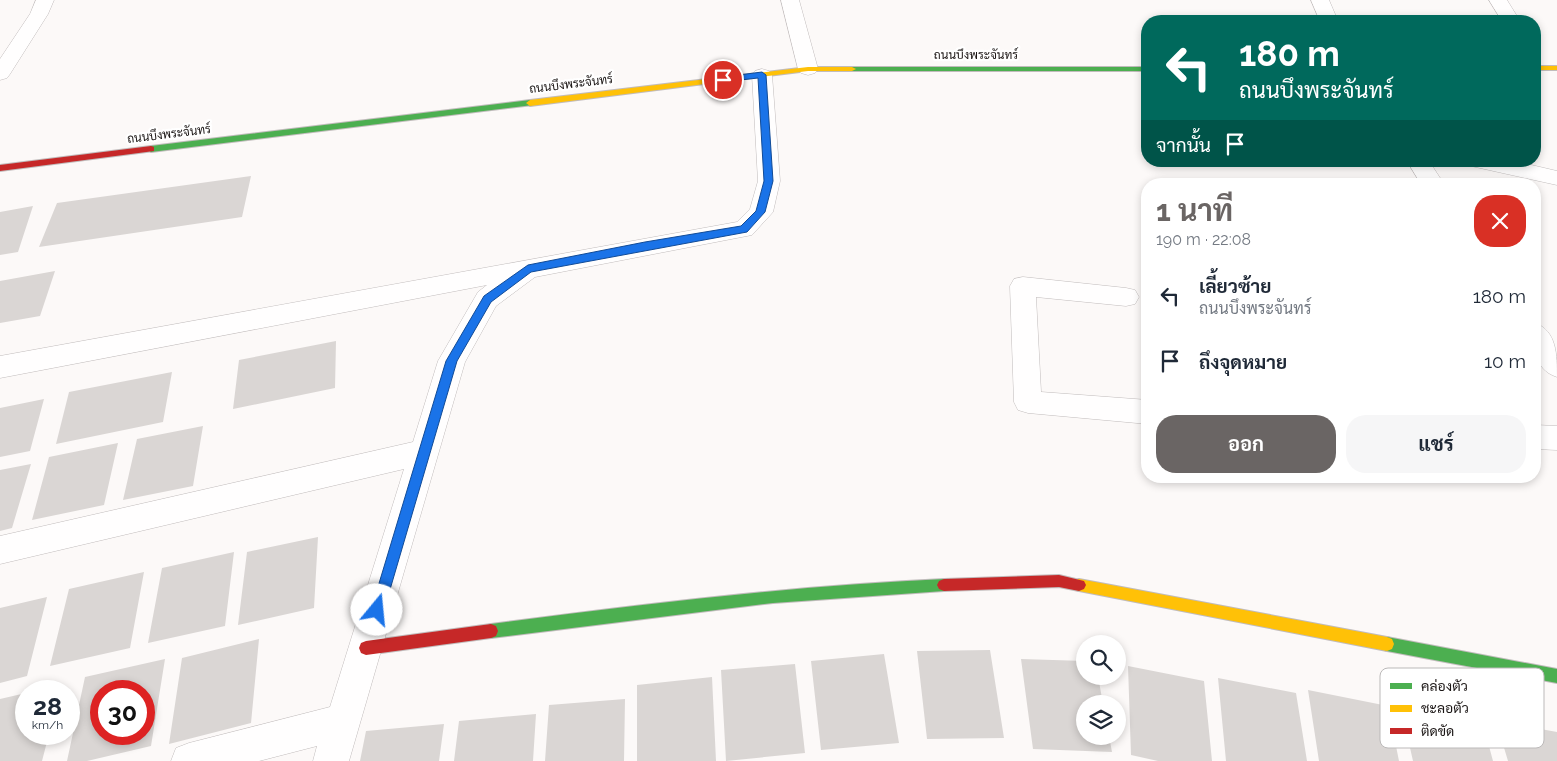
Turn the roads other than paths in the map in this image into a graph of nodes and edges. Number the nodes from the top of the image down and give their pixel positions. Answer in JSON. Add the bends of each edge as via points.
{"nodes":[{"id":1,"x":45,"y":0,"type":"edge"},
{"id":2,"x":790,"y":0,"type":"edge"},
{"id":3,"x":1320,"y":0,"type":"edge"},
{"id":4,"x":1498,"y":0,"type":"edge"},
{"id":5,"x":1326,"y":15,"type":"edge"},
{"id":6,"x":1507,"y":15,"type":"edge"},
{"id":7,"x":808,"y":69,"type":"junction"},
{"id":8,"x":1141,"y":69,"type":"edge"},
{"id":9,"x":0,"y":74,"type":"edge"},
{"id":10,"x":762,"y":75,"type":"junction"},
{"id":11,"x":1422,"y":167,"type":"edge"},
{"id":12,"x":1507,"y":167,"type":"edge"},
{"id":13,"x":0,"y":168,"type":"edge"},
{"id":14,"x":1429,"y":178,"type":"edge"},
{"id":15,"x":1557,"y":178,"type":"edge"},
{"id":16,"x":528,"y":269,"type":"junction"},
{"id":17,"x":1126,"y":297,"type":"dead end"},
{"id":18,"x":1541,"y":342,"type":"edge"},
{"id":19,"x":1557,"y":366,"type":"edge"},
{"id":20,"x":0,"y":367,"type":"edge"},
{"id":21,"x":1141,"y":411,"type":"edge"},
{"id":22,"x":1541,"y":437,"type":"edge"},
{"id":23,"x":1557,"y":438,"type":"edge"},
{"id":24,"x":425,"y":452,"type":"junction"},
{"id":25,"x":0,"y":550,"type":"edge"},
{"id":26,"x":366,"y":648,"type":"junction"},
{"id":27,"x":1515,"y":668,"type":"edge"},
{"id":28,"x":1544,"y":674,"type":"edge"},
{"id":29,"x":1557,"y":676,"type":"edge"},
{"id":30,"x":344,"y":720,"type":"junction"},
{"id":31,"x":189,"y":761,"type":"edge"},
{"id":32,"x":331,"y":761,"type":"edge"}],
"edges":[{"from":1,"to":9,"type":"street"},
{"from":2,"to":7,"type":"street"},
{"from":3,"to":5,"type":"street"},
{"from":4,"to":6,"type":"street"},
{"from":7,"to":8,"type":"street","name":"ถนนบึงพระจันทร์"},
{"from":7,"to":10,"type":"street","name":"ถนนบึงพระจันทร์"},
{"from":10,"to":13,"type":"street","name":"ถนนบึงพระจันทร์"},
{"from":10,"to":16,"type":"street","via":[[769,181],[761,212],[744,229]]},
{"from":11,"to":14,"type":"street"},
{"from":12,"to":15,"type":"street"},
{"from":16,"to":20,"type":"street"},
{"from":16,"to":24,"type":"street","via":[[487,299],[452,361]]},
{"from":17,"to":21,"type":"street","via":[[1023,286],[1028,402]]},
{"from":18,"to":19,"type":"street"},
{"from":22,"to":23,"type":"street"},
{"from":24,"to":25,"type":"street"},
{"from":24,"to":26,"type":"street"},
{"from":26,"to":27,"type":"street","via":[[692,604],[876,587],[1059,581]]},
{"from":26,"to":30,"type":"street"},
{"from":28,"to":29,"type":"street"},
{"from":30,"to":31,"type":"street"},
{"from":30,"to":32,"type":"street"}]}
